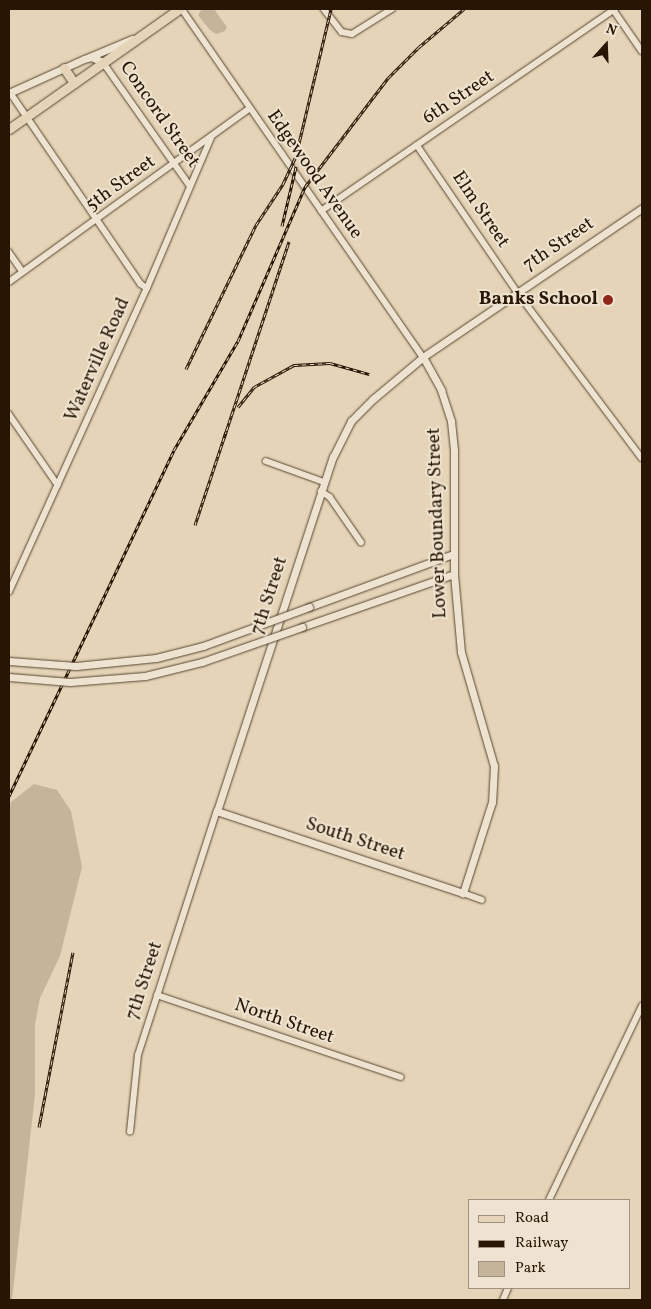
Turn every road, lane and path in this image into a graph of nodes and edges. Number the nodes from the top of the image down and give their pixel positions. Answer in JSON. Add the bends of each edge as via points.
{"nodes":[{"id":1,"x":180,"y":9,"type":"edge"},
{"id":2,"x":324,"y":9,"type":"edge"},
{"id":3,"x":392,"y":9,"type":"edge"},
{"id":4,"x":614,"y":9,"type":"edge"},
{"id":5,"x":140,"y":35,"type":"junction"},
{"id":6,"x":642,"y":51,"type":"edge"},
{"id":7,"x":84,"y":59,"type":"junction"},
{"id":8,"x":103,"y":62,"type":"junction"},
{"id":9,"x":64,"y":68,"type":"junction"},
{"id":10,"x":74,"y":83,"type":"junction"},
{"id":11,"x":9,"y":92,"type":"edge"},
{"id":12,"x":249,"y":109,"type":"junction"},
{"id":13,"x":27,"y":116,"type":"junction"},
{"id":14,"x":9,"y":129,"type":"edge"},
{"id":15,"x":211,"y":138,"type":"junction"},
{"id":16,"x":417,"y":145,"type":"junction"},
{"id":17,"x":175,"y":164,"type":"junction"},
{"id":18,"x":190,"y":186,"type":"junction"},
{"id":19,"x":642,"y":208,"type":"edge"},
{"id":20,"x":321,"y":211,"type":"junction"},
{"id":21,"x":98,"y":219,"type":"junction"},
{"id":22,"x":9,"y":252,"type":"edge"},
{"id":23,"x":22,"y":272,"type":"junction"},
{"id":24,"x":9,"y":282,"type":"edge"},
{"id":25,"x":147,"y":288,"type":"junction"},
{"id":26,"x":518,"y":293,"type":"junction"},
{"id":27,"x":423,"y":357,"type":"junction"},
{"id":28,"x":9,"y":414,"type":"edge"},
{"id":29,"x":642,"y":458,"type":"edge"},
{"id":30,"x":266,"y":461,"type":"dead end"},
{"id":31,"x":324,"y":482,"type":"junction"},
{"id":32,"x":58,"y":486,"type":"junction"},
{"id":33,"x":321,"y":491,"type":"junction"},
{"id":34,"x":361,"y":542,"type":"dead end"},
{"id":35,"x":453,"y":554,"type":"junction"},
{"id":36,"x":454,"y":574,"type":"junction"},
{"id":37,"x":9,"y":592,"type":"edge"},
{"id":38,"x":9,"y":661,"type":"edge"},
{"id":39,"x":9,"y":677,"type":"edge"},
{"id":40,"x":217,"y":812,"type":"junction"},
{"id":41,"x":463,"y":894,"type":"junction"},
{"id":42,"x":482,"y":900,"type":"dead end"},
{"id":43,"x":157,"y":995,"type":"junction"},
{"id":44,"x":642,"y":1006,"type":"edge"},
{"id":45,"x":401,"y":1077,"type":"dead end"},
{"id":46,"x":130,"y":1132,"type":"dead end"},
{"id":47,"x":549,"y":1199,"type":"edge"}],
"edges":[{"from":1,"to":5,"type":"main road"},
{"from":1,"to":12,"type":"street","name":"Edgewood Avenue"},
{"from":2,"to":3,"type":"street","via":[[347,34],[358,32]]},
{"from":4,"to":6,"type":"street"},
{"from":4,"to":16,"type":"street","name":"6th Street"},
{"from":5,"to":7,"type":"street"},
{"from":5,"to":8,"type":"main road"},
{"from":7,"to":8,"type":"street"},
{"from":7,"to":9,"type":"street"},
{"from":8,"to":10,"type":"main road"},
{"from":8,"to":17,"type":"street","name":"Concord Street"},
{"from":9,"to":10,"type":"main road"},
{"from":9,"to":11,"type":"street"},
{"from":10,"to":13,"type":"main road"},
{"from":11,"to":13,"type":"street"},
{"from":12,"to":15,"type":"street","name":"5th Street"},
{"from":12,"to":20,"type":"street","name":"Edgewood Avenue"},
{"from":13,"to":14,"type":"main road"},
{"from":13,"to":21,"type":"street"},
{"from":15,"to":17,"type":"street","name":"5th Street"},
{"from":15,"to":18,"type":"street","name":"Waterville Road"},
{"from":16,"to":20,"type":"street","name":"6th Street"},
{"from":16,"to":26,"type":"street","name":"Elm Street"},
{"from":17,"to":18,"type":"street","name":"Concord Street"},
{"from":17,"to":21,"type":"street","name":"5th Street"},
{"from":18,"to":25,"type":"street","name":"Waterville Road"},
{"from":19,"to":26,"type":"street","name":"7th Street"},
{"from":20,"to":27,"type":"street","name":"Edgewood Avenue"},
{"from":21,"to":23,"type":"street","name":"5th Street"},
{"from":21,"to":25,"type":"street","via":[[141,284]]},
{"from":22,"to":23,"type":"street"},
{"from":23,"to":24,"type":"street","name":"5th Street"},
{"from":25,"to":32,"type":"street","name":"Waterville Road"},
{"from":26,"to":27,"type":"street","name":"7th Street"},
{"from":26,"to":29,"type":"street","name":"Elm Street"},
{"from":27,"to":31,"type":"street","name":"7th Street","via":[[351,421],[338,442]]},
{"from":27,"to":35,"type":"street","name":"Lower Boundary Street","via":[[447,406],[454,438]]},
{"from":28,"to":32,"type":"street"},
{"from":30,"to":31,"type":"street"},
{"from":31,"to":33,"type":"street","name":"7th Street"},
{"from":32,"to":37,"type":"street","name":"Waterville Road"},
{"from":33,"to":34,"type":"street","via":[[330,497]]},
{"from":33,"to":40,"type":"street","name":"7th Street"},
{"from":35,"to":36,"type":"street","name":"Lower Boundary Street"},
{"from":35,"to":38,"type":"street","bridge":true,"via":[[203,646],[156,658],[83,666]]},
{"from":36,"to":39,"type":"street","bridge":true,"via":[[202,662],[145,676],[70,682]]},
{"from":36,"to":41,"type":"street","name":"Lower Boundary Street","via":[[463,664],[490,746],[494,784],[489,813]]},
{"from":40,"to":41,"type":"street","name":"South Street"},
{"from":40,"to":43,"type":"street","name":"7th Street"},
{"from":41,"to":42,"type":"street","name":"South Street"},
{"from":43,"to":45,"type":"street","name":"North Street"},
{"from":43,"to":46,"type":"street","name":"7th Street","via":[[138,1055]]},
{"from":44,"to":47,"type":"street"}]}
